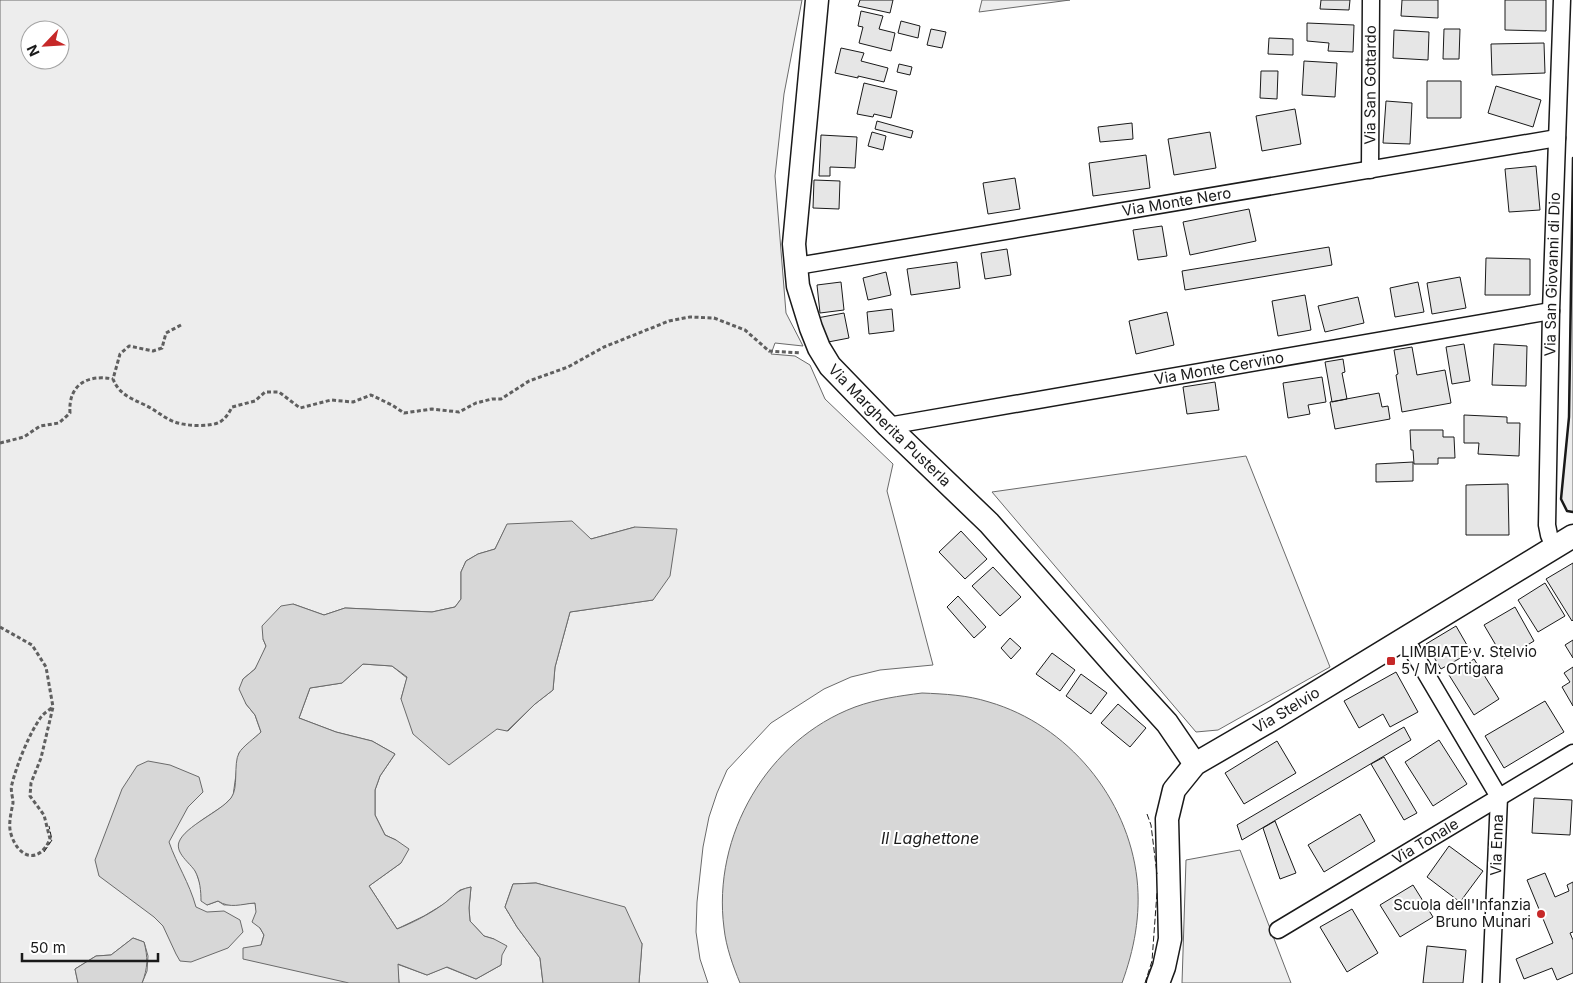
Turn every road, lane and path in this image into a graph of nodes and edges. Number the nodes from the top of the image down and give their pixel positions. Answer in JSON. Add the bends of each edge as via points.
{"nodes":[{"id":1,"x":817,"y":0,"type":"edge"},
{"id":2,"x":1371,"y":0,"type":"edge"},
{"id":3,"x":1562,"y":0,"type":"edge"},
{"id":4,"x":1557,"y":138,"type":"junction"},
{"id":5,"x":1370,"y":170,"type":"junction"},
{"id":6,"x":796,"y":266,"type":"junction"},
{"id":7,"x":1551,"y":311,"type":"junction"},
{"id":8,"x":181,"y":325,"type":"dead end"},
{"id":9,"x":823,"y":354,"type":"junction"},
{"id":10,"x":113,"y":379,"type":"junction"},
{"id":11,"x":888,"y":426,"type":"junction"},
{"id":12,"x":0,"y":444,"type":"edge"},
{"id":13,"x":1564,"y":541,"type":"edge"},
{"id":14,"x":0,"y":627,"type":"edge"},
{"id":15,"x":1405,"y":638,"type":"junction"},
{"id":16,"x":53,"y":707,"type":"junction"},
{"id":17,"x":1573,"y":753,"type":"edge"},
{"id":18,"x":1195,"y":764,"type":"junction"},
{"id":19,"x":1499,"y":797,"type":"junction"},
{"id":20,"x":1278,"y":930,"type":"dead end"},
{"id":21,"x":1158,"y":983,"type":"edge"},
{"id":22,"x":1491,"y":983,"type":"edge"}],
"edges":[{"from":1,"to":6,"type":"street","name":"Via Margherita Pusterla","via":[[794,244]]},
{"from":2,"to":5,"type":"street","name":"Via San Gottardo"},
{"from":3,"to":4,"type":"street","name":"Via San Giovanni di Dio"},
{"from":4,"to":5,"type":"street","name":"Via Monte Nero"},
{"from":4,"to":7,"type":"street","name":"Via San Giovanni di Dio"},
{"from":5,"to":6,"type":"street","name":"Via Monte Nero"},
{"from":6,"to":9,"type":"street","name":"Via Margherita Pusterla","via":[[798,286]]},
{"from":7,"to":11,"type":"street","name":"Via Monte Cervino"},
{"from":7,"to":13,"type":"street","name":"Via San Giovanni di Dio","via":[[1547,525],[1549,536]]},
{"from":8,"to":10,"type":"path","via":[[166,333],[162,348],[153,351],[129,346],[120,354]]},
{"from":9,"to":10,"type":"path","via":[[769,351],[745,330],[714,318],[690,317],[669,321],[604,347],[568,367],[529,381],[502,399],[476,403],[459,412],[432,409],[404,413],[371,395],[353,402],[331,400],[300,408],[279,392],[265,392],[255,401],[232,407],[219,423],[197,426],[178,423],[132,400],[120,392]]},
{"from":9,"to":11,"type":"street","name":"Via Margherita Pusterla","via":[[830,366]]},
{"from":10,"to":12,"type":"path","via":[[103,377],[82,382],[69,403],[70,413],[58,423],[40,426],[24,436]]},
{"from":11,"to":18,"type":"street","name":"Via Margherita Pusterla","via":[[989,522],[1167,723]]},
{"from":13,"to":15,"type":"street","name":"Via Stelvio"},
{"from":14,"to":16,"type":"path","via":[[32,645],[46,667]]},
{"from":15,"to":18,"type":"street","name":"Via Stelvio"},
{"from":15,"to":19,"type":"street"},
{"from":16,"to":16,"type":"path","via":[[41,758],[30,783],[30,796],[44,815],[50,839],[38,856],[30,856],[22,853],[11,834],[11,786],[33,732],[42,716]]},
{"from":17,"to":19,"type":"street","name":"Via Tonale"},
{"from":18,"to":21,"type":"street","name":"Via Stelvio","via":[[1174,790],[1167,819],[1170,939]]},
{"from":19,"to":20,"type":"street","name":"Via Tonale"},
{"from":19,"to":22,"type":"street","name":"Via Enna"}]}
